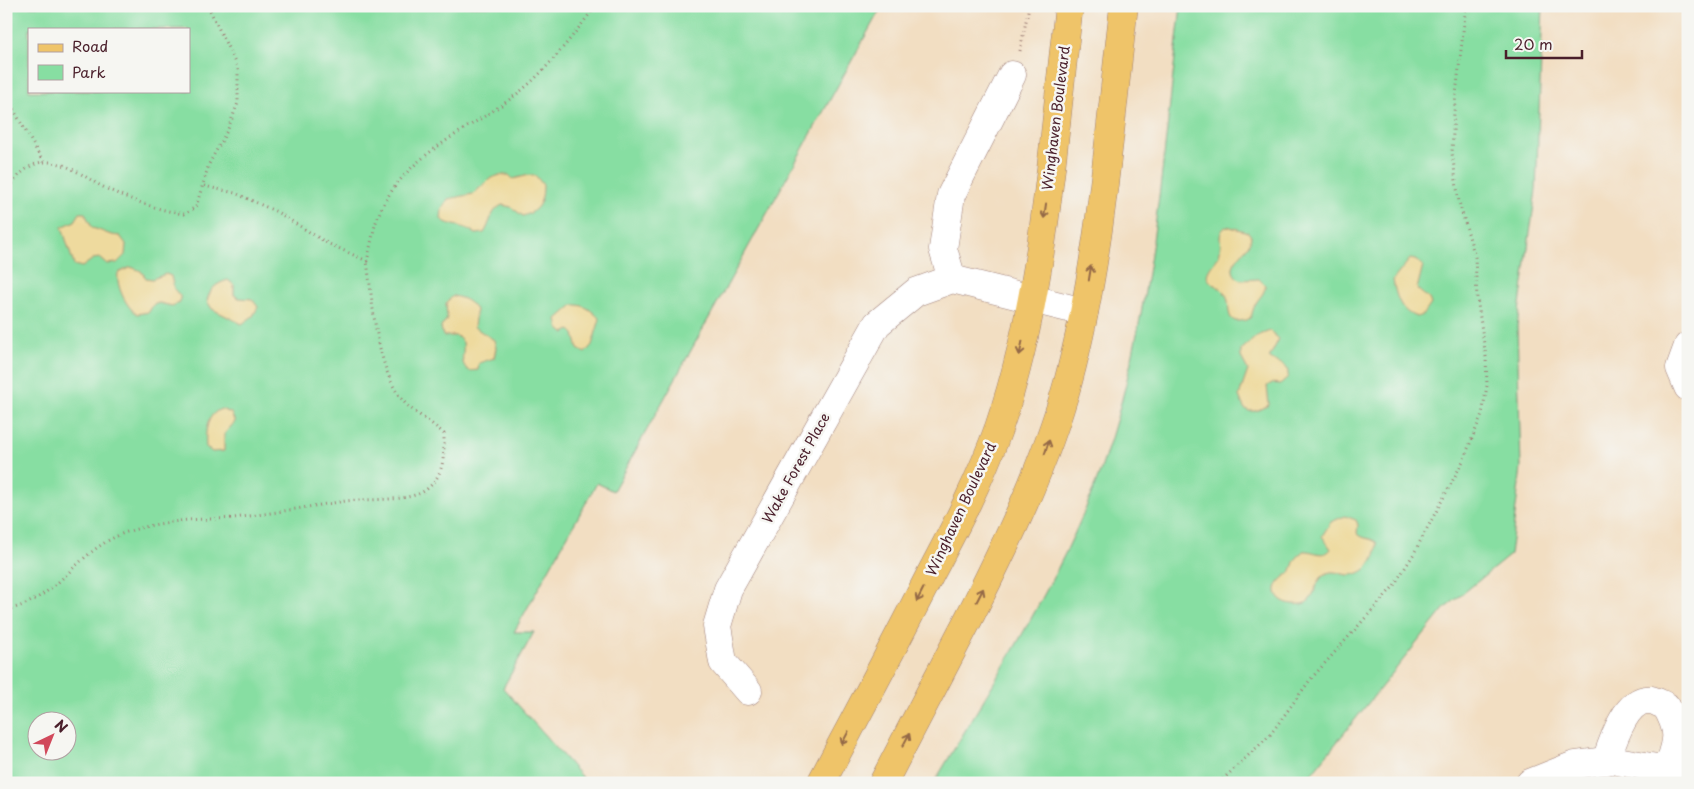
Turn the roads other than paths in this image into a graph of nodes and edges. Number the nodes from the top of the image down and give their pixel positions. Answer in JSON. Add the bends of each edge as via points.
{"nodes":[{"id":1,"x":1069,"y":6,"type":"edge"},
{"id":2,"x":1124,"y":6,"type":"edge"},
{"id":3,"x":1012,"y":75,"type":"road end"},
{"id":4,"x":952,"y":280,"type":"junction"},
{"id":5,"x":1032,"y":300,"type":"junction"},
{"id":6,"x":1084,"y":312,"type":"junction"},
{"id":7,"x":1688,"y":346,"type":"edge"},
{"id":8,"x":1688,"y":387,"type":"edge"},
{"id":9,"x":748,"y":691,"type":"dead end"},
{"id":10,"x":1606,"y":760,"type":"junction"},
{"id":11,"x":1677,"y":776,"type":"edge"},
{"id":12,"x":822,"y":783,"type":"edge"},
{"id":13,"x":883,"y":783,"type":"edge"},
{"id":14,"x":1530,"y":783,"type":"edge"}],
"edges":[{"from":1,"to":5,"type":"main road","name":"Winghaven Boulevard","one_way":true},
{"from":6,"to":2,"type":"main road","one_way":true},
{"from":3,"to":4,"type":"street","via":[[951,195],[943,249]]},
{"from":4,"to":5,"type":"street"},
{"from":4,"to":9,"type":"street","name":"Wake Forest Place","via":[[916,292],[877,324],[728,589],[716,626],[723,662]]},
{"from":5,"to":6,"type":"street"},
{"from":5,"to":12,"type":"main road","name":"Winghaven Boulevard","one_way":true,"via":[[1018,363],[998,428],[966,505]]},
{"from":13,"to":6,"type":"main road","one_way":true,"via":[[1012,533],[1041,465],[1068,382]]},
{"from":7,"to":8,"type":"street","via":[[1680,368]]},
{"from":10,"to":11,"type":"street"},
{"from":10,"to":11,"type":"street","via":[[1622,719],[1638,704],[1650,700],[1666,706],[1677,726]]},
{"from":10,"to":14,"type":"street","via":[[1575,765]]}]}
